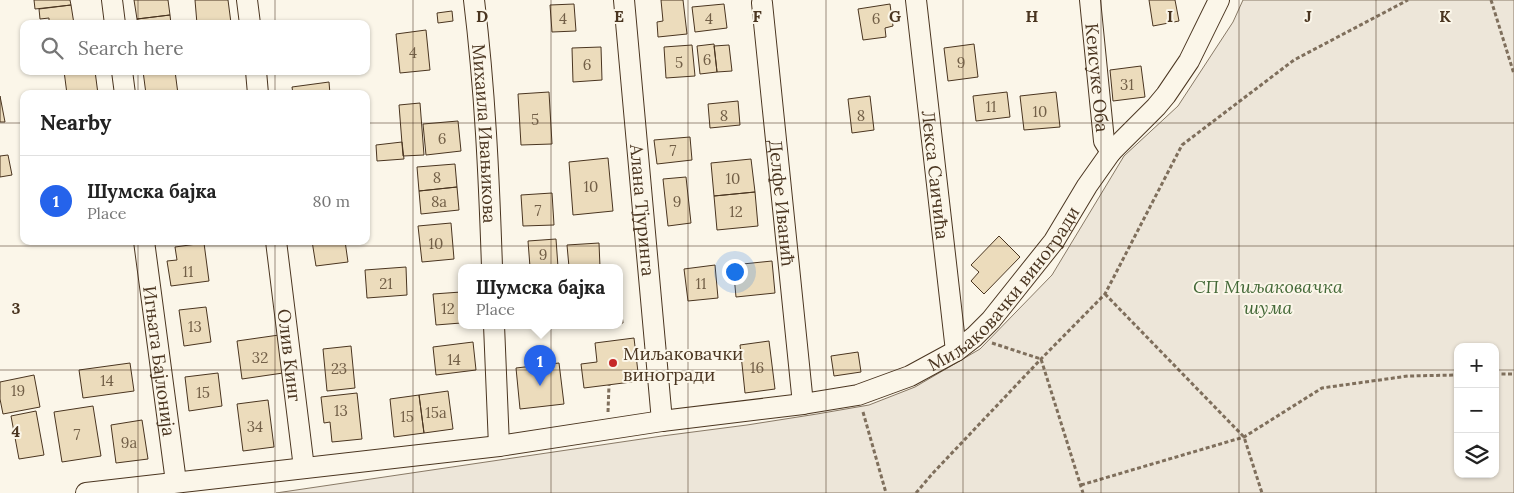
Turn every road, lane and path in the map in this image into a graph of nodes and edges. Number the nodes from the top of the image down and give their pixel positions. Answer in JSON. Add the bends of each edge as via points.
{"nodes":[{"id":1,"x":112,"y":0,"type":"edge"},
{"id":2,"x":247,"y":0,"type":"edge"},
{"id":3,"x":474,"y":0,"type":"edge"},
{"id":4,"x":624,"y":0,"type":"edge"},
{"id":5,"x":916,"y":0,"type":"edge"},
{"id":6,"x":1090,"y":0,"type":"edge"},
{"id":7,"x":1218,"y":0,"type":"edge"},
{"id":8,"x":1408,"y":0,"type":"edge"},
{"id":9,"x":1491,"y":0,"type":"edge"},
{"id":10,"x":762,"y":3,"type":"dead end"},
{"id":11,"x":114,"y":20,"type":"edge"},
{"id":12,"x":250,"y":20,"type":"edge"},
{"id":13,"x":1514,"y":74,"type":"edge"},
{"id":14,"x":123,"y":75,"type":"edge"},
{"id":15,"x":256,"y":75,"type":"edge"},
{"id":16,"x":124,"y":90,"type":"edge"},
{"id":17,"x":258,"y":90,"type":"edge"},
{"id":18,"x":1111,"y":152,"type":"junction"},
{"id":19,"x":145,"y":245,"type":"edge"},
{"id":20,"x":276,"y":245,"type":"edge"},
{"id":21,"x":492,"y":264,"type":"edge"},
{"id":22,"x":1105,"y":294,"type":"junction"},
{"id":23,"x":494,"y":329,"type":"edge"},
{"id":24,"x":974,"y":337,"type":"junction"},
{"id":25,"x":956,"y":351,"type":"junction"},
{"id":26,"x":1041,"y":359,"type":"junction"},
{"id":27,"x":1499,"y":374,"type":"edge"},
{"id":28,"x":1514,"y":374,"type":"edge"},
{"id":29,"x":1454,"y":375,"type":"edge"},
{"id":30,"x":609,"y":385,"type":"dead end"},
{"id":31,"x":858,"y":395,"type":"junction"},
{"id":32,"x":803,"y":404,"type":"junction"},
{"id":33,"x":662,"y":421,"type":"junction"},
{"id":34,"x":607,"y":430,"type":"junction"},
{"id":35,"x":1244,"y":437,"type":"junction"},
{"id":36,"x":499,"y":446,"type":"junction"},
{"id":37,"x":304,"y":468,"type":"junction"},
{"id":38,"x":176,"y":482,"type":"junction"},
{"id":39,"x":1081,"y":485,"type":"junction"},
{"id":40,"x":86,"y":493,"type":"edge"},
{"id":41,"x":886,"y":493,"type":"edge"},
{"id":42,"x":916,"y":493,"type":"edge"},
{"id":43,"x":1083,"y":493,"type":"edge"},
{"id":44,"x":1262,"y":493,"type":"edge"}],
"edges":[{"from":1,"to":11,"type":"street"},
{"from":2,"to":12,"type":"street"},
{"from":3,"to":21,"type":"street","name":"Михаила Ивањикова","via":[[487,147]]},
{"from":4,"to":33,"type":"street","name":"Алана Тјуринга"},
{"from":5,"to":25,"type":"street","name":"Лекса Саичића"},
{"from":6,"to":18,"type":"street","name":"Кеисуке Оба","via":[[1104,141]]},
{"from":7,"to":18,"type":"street","name":"Миљаковачки виногради","via":[[1189,61],[1166,95]]},
{"from":8,"to":22,"type":"path","via":[[1294,60],[1182,145]]},
{"from":9,"to":13,"type":"path"},
{"from":10,"to":32,"type":"street","name":"Делфе Иванић"},
{"from":14,"to":16,"type":"street"},
{"from":15,"to":17,"type":"street"},
{"from":18,"to":24,"type":"street","name":"Миљаковачки виногради","via":[[1054,241]]},
{"from":19,"to":38,"type":"street","name":"Игњата Бајлонија"},
{"from":20,"to":37,"type":"street","name":"Олив Кинг"},
{"from":22,"to":26,"type":"path"},
{"from":22,"to":35,"type":"path"},
{"from":23,"to":36,"type":"street"},
{"from":24,"to":25,"type":"street","name":"Миљаковачки виногради"},
{"from":24,"to":26,"type":"path"},
{"from":25,"to":31,"type":"street","name":"Миљаковачки виногради","via":[[910,376]]},
{"from":26,"to":39,"type":"path"},
{"from":26,"to":42,"type":"path"},
{"from":27,"to":28,"type":"path"},
{"from":29,"to":35,"type":"path","via":[[1408,376],[1322,388]]},
{"from":30,"to":34,"type":"path"},
{"from":31,"to":32,"type":"street","name":"Миљаковачки виногради"},
{"from":31,"to":41,"type":"path"},
{"from":32,"to":33,"type":"street","name":"Миљаковачки виногради"},
{"from":33,"to":34,"type":"street","name":"Миљаковачки виногради"},
{"from":34,"to":36,"type":"street","name":"Миљаковачки виногради"},
{"from":35,"to":39,"type":"path"},
{"from":35,"to":44,"type":"path"},
{"from":36,"to":37,"type":"street","name":"Миљаковачки виногради"},
{"from":37,"to":38,"type":"street","name":"Миљаковачки виногради"},
{"from":38,"to":40,"type":"street","name":"Миљаковачки виногради"},
{"from":39,"to":43,"type":"path"}]}
